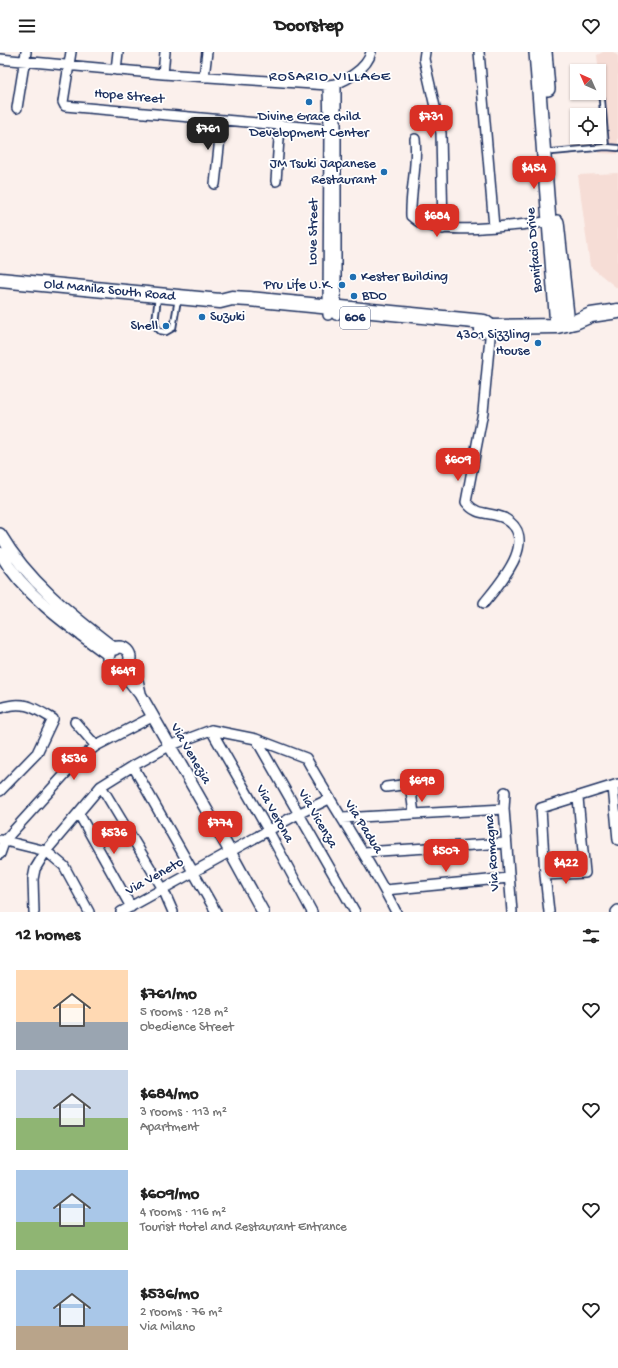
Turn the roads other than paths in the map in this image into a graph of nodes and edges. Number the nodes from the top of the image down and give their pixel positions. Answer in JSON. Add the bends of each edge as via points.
{"nodes":[{"id":1,"x":71,"y":52,"type":"edge"},
{"id":2,"x":118,"y":52,"type":"edge"},
{"id":3,"x":165,"y":52,"type":"edge"},
{"id":4,"x":207,"y":52,"type":"edge"},
{"id":5,"x":371,"y":52,"type":"edge"},
{"id":6,"x":425,"y":52,"type":"edge"},
{"id":7,"x":480,"y":52,"type":"edge"},
{"id":8,"x":536,"y":52,"type":"edge"},
{"id":9,"x":545,"y":52,"type":"edge"},
{"id":10,"x":25,"y":57,"type":"edge"},
{"id":11,"x":0,"y":59,"type":"edge"},
{"id":12,"x":70,"y":65,"type":"junction"},
{"id":13,"x":116,"y":70,"type":"junction"},
{"id":14,"x":163,"y":74,"type":"junction"},
{"id":15,"x":204,"y":78,"type":"junction"},
{"id":16,"x":332,"y":84,"type":"junction"},
{"id":17,"x":602,"y":100,"type":"dead end"},
{"id":18,"x":17,"y":108,"type":"dead end"},
{"id":19,"x":222,"y":120,"type":"junction"},
{"id":20,"x":280,"y":125,"type":"junction"},
{"id":21,"x":333,"y":130,"type":"junction"},
{"id":22,"x":415,"y":139,"type":"dead end"},
{"id":23,"x":606,"y":147,"type":"junction"},
{"id":24,"x":618,"y":148,"type":"edge"},
{"id":25,"x":552,"y":152,"type":"junction"},
{"id":26,"x":276,"y":181,"type":"dead end"},
{"id":27,"x":215,"y":184,"type":"dead end"},
{"id":28,"x":552,"y":221,"type":"junction"},
{"id":29,"x":494,"y":227,"type":"junction"},
{"id":30,"x":443,"y":229,"type":"junction"},
{"id":31,"x":0,"y":280,"type":"edge"},
{"id":32,"x":158,"y":295,"type":"junction"},
{"id":33,"x":178,"y":297,"type":"junction"},
{"id":34,"x":332,"y":311,"type":"junction"},
{"id":35,"x":618,"y":311,"type":"edge"},
{"id":36,"x":618,"y":320,"type":"edge"},
{"id":37,"x":567,"y":324,"type":"junction"},
{"id":38,"x":491,"y":327,"type":"junction"},
{"id":39,"x":0,"y":534,"type":"edge"},
{"id":40,"x":0,"y":553,"type":"edge"},
{"id":41,"x":484,"y":604,"type":"dead end"},
{"id":42,"x":112,"y":652,"type":"junction"},
{"id":43,"x":129,"y":663,"type":"junction"},
{"id":44,"x":120,"y":669,"type":"junction"},
{"id":45,"x":140,"y":694,"type":"junction"},
{"id":46,"x":0,"y":708,"type":"edge"},
{"id":47,"x":152,"y":717,"type":"junction"},
{"id":48,"x":75,"y":722,"type":"dead end"},
{"id":49,"x":211,"y":730,"type":"junction"},
{"id":50,"x":256,"y":739,"type":"junction"},
{"id":51,"x":96,"y":746,"type":"junction"},
{"id":52,"x":169,"y":746,"type":"junction"},
{"id":53,"x":133,"y":766,"type":"junction"},
{"id":54,"x":616,"y":785,"type":"edge"},
{"id":55,"x":101,"y":786,"type":"junction"},
{"id":56,"x":386,"y":787,"type":"dead end"},
{"id":57,"x":0,"y":791,"type":"edge"},
{"id":58,"x":505,"y":792,"type":"dead end"},
{"id":59,"x":578,"y":798,"type":"junction"},
{"id":60,"x":329,"y":799,"type":"junction"},
{"id":61,"x":504,"y":809,"type":"junction"},
{"id":62,"x":79,"y":814,"type":"junction"},
{"id":63,"x":298,"y":814,"type":"junction"},
{"id":64,"x":414,"y":814,"type":"junction"},
{"id":65,"x":342,"y":818,"type":"junction"},
{"id":66,"x":268,"y":830,"type":"junction"},
{"id":67,"x":3,"y":840,"type":"edge"},
{"id":68,"x":618,"y":840,"type":"edge"},
{"id":69,"x":506,"y":843,"type":"junction"},
{"id":70,"x":46,"y":851,"type":"junction"},
{"id":71,"x":230,"y":852,"type":"junction"},
{"id":72,"x":364,"y":852,"type":"junction"},
{"id":73,"x":0,"y":854,"type":"edge"},
{"id":74,"x":194,"y":872,"type":"junction"},
{"id":75,"x":545,"y":876,"type":"junction"},
{"id":76,"x":509,"y":878,"type":"junction"},
{"id":77,"x":163,"y":889,"type":"junction"},
{"id":78,"x":385,"y":890,"type":"junction"},
{"id":79,"x":131,"y":907,"type":"junction"},
{"id":80,"x":34,"y":912,"type":"edge"},
{"id":81,"x":89,"y":912,"type":"edge"},
{"id":82,"x":121,"y":912,"type":"edge"},
{"id":83,"x":173,"y":912,"type":"edge"},
{"id":84,"x":216,"y":912,"type":"edge"},
{"id":85,"x":263,"y":912,"type":"edge"},
{"id":86,"x":312,"y":912,"type":"edge"},
{"id":87,"x":355,"y":912,"type":"edge"},
{"id":88,"x":396,"y":912,"type":"edge"},
{"id":89,"x":512,"y":912,"type":"edge"},
{"id":90,"x":549,"y":912,"type":"edge"}],
"edges":[{"from":1,"to":12,"type":"street"},
{"from":2,"to":13,"type":"street"},
{"from":3,"to":14,"type":"street"},
{"from":4,"to":15,"type":"street"},
{"from":5,"to":16,"type":"street","via":[[362,67]]},
{"from":6,"to":30,"type":"street","via":[[424,59],[441,133]]},
{"from":7,"to":29,"type":"street"},
{"from":8,"to":28,"type":"main road","name":"Bonifacio Drive"},
{"from":9,"to":25,"type":"main road","name":"Bonifacio Drive"},
{"from":10,"to":11,"type":"street"},
{"from":10,"to":12,"type":"street"},
{"from":10,"to":18,"type":"street"},
{"from":12,"to":13,"type":"street"},
{"from":12,"to":19,"type":"street","name":"Hope Street","via":[[64,104]]},
{"from":13,"to":14,"type":"street"},
{"from":14,"to":15,"type":"street"},
{"from":15,"to":16,"type":"street"},
{"from":16,"to":21,"type":"street","name":"Love Street"},
{"from":17,"to":23,"type":"lane"},
{"from":19,"to":20,"type":"street","name":"Hope Street"},
{"from":19,"to":27,"type":"street"},
{"from":20,"to":21,"type":"street","name":"Hope Street"},
{"from":20,"to":26,"type":"street"},
{"from":21,"to":34,"type":"street","name":"Love Street"},
{"from":22,"to":30,"type":"street","via":[[416,159],[411,216],[424,224]]},
{"from":23,"to":24,"type":"lane"},
{"from":23,"to":25,"type":"lane"},
{"from":25,"to":28,"type":"main road","name":"Bonifacio Drive"},
{"from":28,"to":29,"type":"street"},
{"from":28,"to":37,"type":"main road","name":"Bonifacio Drive"},
{"from":29,"to":30,"type":"street"},
{"from":31,"to":32,"type":"main road","name":"Old Manila South Road","number":"606"},
{"from":32,"to":33,"type":"main road","name":"Old Manila South Road","number":"606"},
{"from":32,"to":33,"type":"lane","via":[[155,325],[160,331],[166,332],[173,328]]},
{"from":33,"to":34,"type":"main road","name":"Old Manila South Road","number":"606","via":[[220,301],[232,307]]},
{"from":34,"to":38,"type":"main road","name":"Old Manila South Road","number":"606","via":[[458,329],[483,330]]},
{"from":35,"to":37,"type":"main road","number":"606","via":[[591,315]]},
{"from":36,"to":37,"type":"main road","number":"606","via":[[592,325]]},
{"from":37,"to":38,"type":"main road","name":"Old Manila South Road","number":"606"},
{"from":38,"to":41,"type":"street","via":[[483,412],[466,502],[471,510],[504,518],[516,529],[520,542],[518,554]]},
{"from":39,"to":42,"type":"street","via":[[29,576]]},
{"from":40,"to":42,"type":"street","via":[[21,582],[47,608]]},
{"from":42,"to":43,"type":"street","via":[[126,650],[130,656]]},
{"from":42,"to":44,"type":"street","via":[[111,665]]},
{"from":43,"to":44,"type":"street"},
{"from":43,"to":45,"type":"street","via":[[135,672]]},
{"from":44,"to":45,"type":"street"},
{"from":45,"to":47,"type":"street","name":"Via Venezia"},
{"from":46,"to":57,"type":"street","via":[[16,703],[27,704],[53,718],[37,754]]},
{"from":47,"to":51,"type":"street"},
{"from":47,"to":52,"type":"street","name":"Via Venezia"},
{"from":48,"to":51,"type":"street"},
{"from":49,"to":50,"type":"street"},
{"from":49,"to":52,"type":"street"},
{"from":49,"to":66,"type":"street","name":"Via Verona"},
{"from":50,"to":60,"type":"street","name":"Via Padua","via":[[306,758]]},
{"from":50,"to":63,"type":"street","name":"Via Vicenza"},
{"from":51,"to":67,"type":"street","via":[[78,761]]},
{"from":52,"to":53,"type":"street"},
{"from":52,"to":71,"type":"street","name":"Via Venezia"},
{"from":53,"to":55,"type":"street"},
{"from":53,"to":74,"type":"street"},
{"from":54,"to":59,"type":"street"},
{"from":54,"to":68,"type":"street"},
{"from":55,"to":62,"type":"street"},
{"from":55,"to":77,"type":"street"},
{"from":56,"to":64,"type":"street","via":[[410,784]]},
{"from":58,"to":61,"type":"street","name":"Via Romagna"},
{"from":59,"to":75,"type":"street","via":[[541,808]]},
{"from":59,"to":75,"type":"street","via":[[585,873]]},
{"from":60,"to":63,"type":"street","name":"Via Veneto"},
{"from":60,"to":65,"type":"street","name":"Via Padua"},
{"from":61,"to":64,"type":"street"},
{"from":61,"to":69,"type":"street","name":"Via Romagna"},
{"from":62,"to":70,"type":"street"},
{"from":62,"to":79,"type":"street"},
{"from":63,"to":66,"type":"street","name":"Via Veneto"},
{"from":63,"to":87,"type":"street","name":"Via Vicenza"},
{"from":64,"to":65,"type":"street"},
{"from":65,"to":72,"type":"street","name":"Via Padua"},
{"from":66,"to":71,"type":"street","name":"Via Veneto"},
{"from":66,"to":86,"type":"street","name":"Via Verona"},
{"from":67,"to":70,"type":"street"},
{"from":67,"to":73,"type":"street"},
{"from":69,"to":72,"type":"street"},
{"from":69,"to":76,"type":"street","name":"Via Romagna"},
{"from":70,"to":80,"type":"street","via":[[35,869],[33,879]]},
{"from":70,"to":81,"type":"street","via":[[64,866]]},
{"from":71,"to":74,"type":"street","name":"Via Veneto"},
{"from":71,"to":85,"type":"street","name":"Via Venezia"},
{"from":72,"to":78,"type":"street","name":"Via Padua"},
{"from":74,"to":77,"type":"street","name":"Via Veneto"},
{"from":74,"to":84,"type":"street"},
{"from":75,"to":90,"type":"street"},
{"from":76,"to":78,"type":"street"},
{"from":76,"to":89,"type":"street","name":"Via Romagna"},
{"from":77,"to":79,"type":"street","name":"Via Veneto"},
{"from":77,"to":83,"type":"street"},
{"from":78,"to":88,"type":"street","name":"Via Padua"},
{"from":79,"to":82,"type":"street","name":"Via Veneto"}]}
